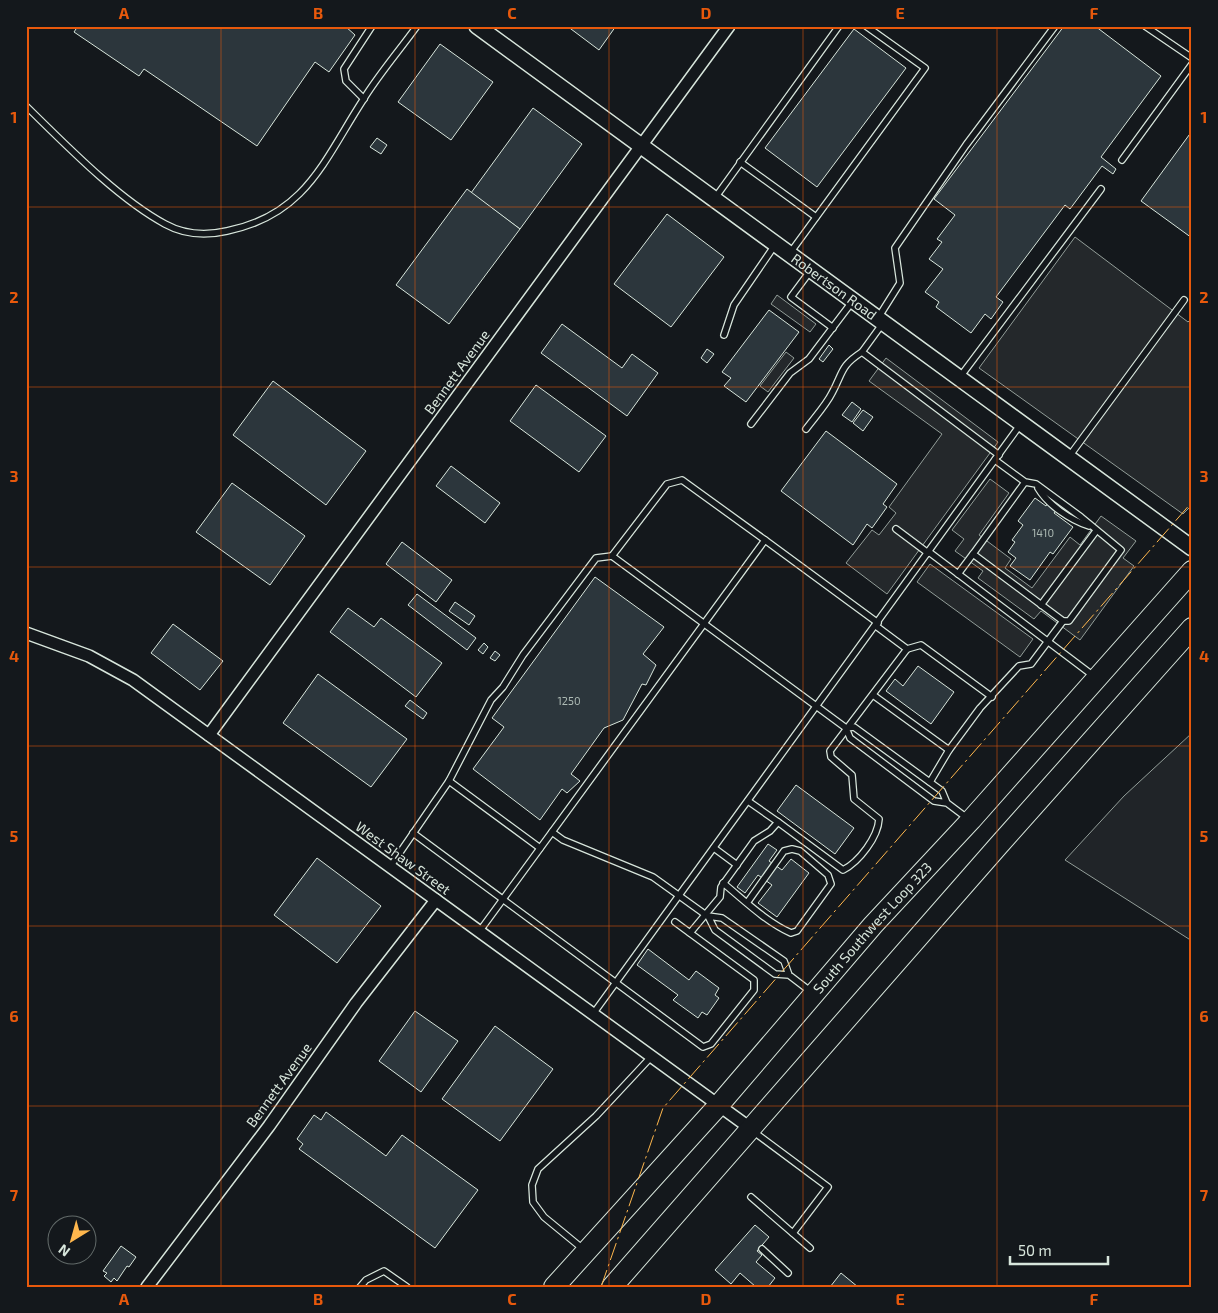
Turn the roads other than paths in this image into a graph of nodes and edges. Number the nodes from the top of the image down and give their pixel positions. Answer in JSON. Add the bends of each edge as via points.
{"nodes":[{"id":1,"x":372,"y":26,"type":"edge"},
{"id":2,"x":417,"y":26,"type":"edge"},
{"id":3,"x":477,"y":26,"type":"edge"},
{"id":4,"x":729,"y":26,"type":"edge"},
{"id":5,"x":839,"y":26,"type":"edge"},
{"id":6,"x":866,"y":26,"type":"edge"},
{"id":7,"x":1055,"y":26,"type":"edge"},
{"id":8,"x":1145,"y":26,"type":"edge"},
{"id":9,"x":1192,"y":58,"type":"edge"},
{"id":10,"x":1192,"y":64,"type":"edge"},
{"id":11,"x":364,"y":99,"type":"junction"},
{"id":12,"x":26,"y":106,"type":"edge"},
{"id":13,"x":642,"y":145,"type":"junction"},
{"id":14,"x":1122,"y":160,"type":"dead end"},
{"id":15,"x":740,"y":162,"type":"junction"},
{"id":16,"x":1101,"y":189,"type":"dead end"},
{"id":17,"x":715,"y":198,"type":"junction"},
{"id":18,"x":816,"y":218,"type":"junction"},
{"id":19,"x":776,"y":243,"type":"junction"},
{"id":20,"x":790,"y":253,"type":"junction"},
{"id":21,"x":812,"y":270,"type":"junction"},
{"id":22,"x":854,"y":300,"type":"junction"},
{"id":23,"x":1184,"y":300,"type":"dead end"},
{"id":24,"x":880,"y":320,"type":"junction"},
{"id":25,"x":833,"y":328,"type":"junction"},
{"id":26,"x":724,"y":335,"type":"dead end"},
{"id":27,"x":862,"y":352,"type":"junction"},
{"id":28,"x":959,"y":378,"type":"junction"},
{"id":29,"x":751,"y":424,"type":"dead end"},
{"id":30,"x":1022,"y":424,"type":"junction"},
{"id":31,"x":806,"y":429,"type":"dead end"},
{"id":32,"x":997,"y":457,"type":"junction"},
{"id":33,"x":1068,"y":458,"type":"junction"},
{"id":34,"x":1025,"y":482,"type":"junction"},
{"id":35,"x":1093,"y":529,"type":"junction"},
{"id":36,"x":896,"y":530,"type":"dead end"},
{"id":37,"x":765,"y":540,"type":"junction"},
{"id":38,"x":1192,"y":548,"type":"edge"},
{"id":39,"x":928,"y":553,"type":"junction"},
{"id":40,"x":973,"y":554,"type":"junction"},
{"id":41,"x":612,"y":556,"type":"junction"},
{"id":42,"x":1192,"y":570,"type":"edge"},
{"id":43,"x":958,"y":574,"type":"junction"},
{"id":44,"x":1041,"y":604,"type":"junction"},
{"id":45,"x":1063,"y":621,"type":"junction"},
{"id":46,"x":877,"y":624,"type":"junction"},
{"id":47,"x":703,"y":625,"type":"junction"},
{"id":48,"x":1192,"y":628,"type":"edge"},
{"id":49,"x":26,"y":633,"type":"edge"},
{"id":50,"x":1048,"y":641,"type":"junction"},
{"id":51,"x":907,"y":649,"type":"junction"},
{"id":52,"x":1097,"y":678,"type":"junction"},
{"id":53,"x":873,"y":695,"type":"junction"},
{"id":54,"x":992,"y":697,"type":"junction"},
{"id":55,"x":816,"y":708,"type":"junction"},
{"id":56,"x":846,"y":728,"type":"junction"},
{"id":57,"x":209,"y":735,"type":"junction"},
{"id":58,"x":949,"y":750,"type":"junction"},
{"id":59,"x":449,"y":781,"type":"junction"},
{"id":60,"x":930,"y":782,"type":"junction"},
{"id":61,"x":748,"y":801,"type":"junction"},
{"id":62,"x":947,"y":803,"type":"junction"},
{"id":63,"x":970,"y":820,"type":"junction"},
{"id":64,"x":778,"y":822,"type":"junction"},
{"id":65,"x":552,"y":832,"type":"junction"},
{"id":66,"x":413,"y":833,"type":"junction"},
{"id":67,"x":540,"y":848,"type":"junction"},
{"id":68,"x":714,"y":848,"type":"junction"},
{"id":69,"x":737,"y":864,"type":"junction"},
{"id":70,"x":390,"y":867,"type":"junction"},
{"id":71,"x":723,"y":884,"type":"junction"},
{"id":72,"x":679,"y":895,"type":"junction"},
{"id":73,"x":503,"y":899,"type":"junction"},
{"id":74,"x":436,"y":900,"type":"junction"},
{"id":75,"x":747,"y":903,"type":"junction"},
{"id":76,"x":706,"y":915,"type":"junction"},
{"id":77,"x":675,"y":922,"type":"dead end"},
{"id":78,"x":479,"y":932,"type":"junction"},
{"id":79,"x":690,"y":934,"type":"junction"},
{"id":80,"x":789,"y":975,"type":"junction"},
{"id":81,"x":616,"y":982,"type":"junction"},
{"id":82,"x":815,"y":995,"type":"junction"},
{"id":83,"x":593,"y":1014,"type":"junction"},
{"id":84,"x":651,"y":1056,"type":"junction"},
{"id":85,"x":718,"y":1106,"type":"junction"},
{"id":86,"x":750,"y":1128,"type":"junction"},
{"id":87,"x":751,"y":1197,"type":"dead end"},
{"id":88,"x":792,"y":1233,"type":"junction"},
{"id":89,"x":810,"y":1248,"type":"dead end"},
{"id":90,"x":762,"y":1249,"type":"dead end"},
{"id":91,"x":586,"y":1251,"type":"junction"},
{"id":92,"x":788,"y":1273,"type":"dead end"},
{"id":93,"x":147,"y":1287,"type":"edge"},
{"id":94,"x":360,"y":1287,"type":"edge"},
{"id":95,"x":407,"y":1287,"type":"edge"},
{"id":96,"x":554,"y":1287,"type":"edge"},
{"id":97,"x":612,"y":1287,"type":"edge"}],
"edges":[{"from":1,"to":11,"type":"lane","via":[[346,63],[344,76]]},
{"from":2,"to":11,"type":"lane"},
{"from":3,"to":13,"type":"street","name":"Robertson Road"},
{"from":4,"to":13,"type":"street","name":"Bennett Avenue"},
{"from":5,"to":15,"type":"lane"},
{"from":6,"to":18,"type":"lane","via":[[925,68]]},
{"from":7,"to":24,"type":"lane","via":[[894,248],[900,283]]},
{"from":8,"to":9,"type":"lane"},
{"from":10,"to":14,"type":"lane"},
{"from":11,"to":12,"type":"lane","via":[[319,172],[290,204],[263,220],[214,234],[194,234],[164,223],[101,175]]},
{"from":13,"to":17,"type":"street","name":"Robertson Road"},
{"from":13,"to":57,"type":"street","name":"Bennett Avenue"},
{"from":15,"to":17,"type":"lane"},
{"from":15,"to":18,"type":"lane"},
{"from":16,"to":28,"type":"lane"},
{"from":17,"to":19,"type":"street","name":"Robertson Road"},
{"from":18,"to":20,"type":"lane"},
{"from":19,"to":20,"type":"street","name":"Robertson Road"},
{"from":19,"to":26,"type":"lane","via":[[734,305]]},
{"from":20,"to":21,"type":"street","name":"Robertson Road"},
{"from":21,"to":22,"type":"street","name":"Robertson Road"},
{"from":21,"to":25,"type":"lane","via":[[791,297]]},
{"from":22,"to":24,"type":"street","name":"Robertson Road"},
{"from":22,"to":25,"type":"lane"},
{"from":23,"to":33,"type":"lane"},
{"from":24,"to":27,"type":"lane"},
{"from":24,"to":28,"type":"street","name":"Robertson Road"},
{"from":25,"to":29,"type":"lane","via":[[809,359],[790,374]]},
{"from":27,"to":31,"type":"lane","via":[[850,359],[839,374],[832,393]]},
{"from":27,"to":32,"type":"lane"},
{"from":28,"to":30,"type":"street","name":"Robertson Road"},
{"from":30,"to":32,"type":"lane"},
{"from":30,"to":33,"type":"street","name":"Robertson Road"},
{"from":32,"to":34,"type":"lane"},
{"from":32,"to":39,"type":"lane"},
{"from":33,"to":38,"type":"street","name":"Robertson Road"},
{"from":34,"to":35,"type":"lane","via":[[1036,484]]},
{"from":34,"to":40,"type":"lane"},
{"from":35,"to":44,"type":"lane"},
{"from":35,"to":45,"type":"lane","via":[[1122,550],[1069,620]]},
{"from":36,"to":39,"type":"lane"},
{"from":37,"to":41,"type":"lane","via":[[682,480],[667,484]]},
{"from":37,"to":46,"type":"lane"},
{"from":37,"to":47,"type":"lane"},
{"from":39,"to":43,"type":"lane"},
{"from":39,"to":46,"type":"lane"},
{"from":40,"to":43,"type":"lane"},
{"from":40,"to":44,"type":"lane"},
{"from":41,"to":47,"type":"lane"},
{"from":41,"to":59,"type":"lane","via":[[596,558],[522,655],[503,687],[491,700]]},
{"from":42,"to":52,"type":"highway","name":"South Southwest Loop 323"},
{"from":43,"to":50,"type":"lane"},
{"from":44,"to":45,"type":"lane"},
{"from":45,"to":50,"type":"lane"},
{"from":46,"to":51,"type":"lane"},
{"from":46,"to":55,"type":"lane"},
{"from":47,"to":55,"type":"lane"},
{"from":47,"to":65,"type":"lane"},
{"from":48,"to":86,"type":"highway"},
{"from":49,"to":57,"type":"street","name":"West Shaw Street","via":[[105,663]]},
{"from":50,"to":52,"type":"lane"},
{"from":50,"to":54,"type":"lane","via":[[1031,664],[1019,666]]},
{"from":51,"to":53,"type":"lane"},
{"from":51,"to":54,"type":"lane","via":[[920,645]]},
{"from":52,"to":63,"type":"highway","name":"South Southwest Loop 323"},
{"from":53,"to":56,"type":"lane"},
{"from":53,"to":58,"type":"lane"},
{"from":54,"to":58,"type":"lane"},
{"from":55,"to":56,"type":"lane"},
{"from":55,"to":61,"type":"lane"},
{"from":56,"to":60,"type":"lane","via":[[854,727]]},
{"from":56,"to":62,"type":"lane","via":[[850,738],[934,801]]},
{"from":56,"to":64,"type":"lane","via":[[830,751],[831,757],[852,776],[854,799],[879,819],[878,830],[853,865],[843,870]]},
{"from":57,"to":70,"type":"street","name":"West Shaw Street"},
{"from":58,"to":60,"type":"lane"},
{"from":59,"to":66,"type":"lane"},
{"from":59,"to":67,"type":"lane"},
{"from":60,"to":62,"type":"lane","via":[[942,791]]},
{"from":61,"to":64,"type":"lane"},
{"from":61,"to":68,"type":"lane"},
{"from":62,"to":63,"type":"lane"},
{"from":63,"to":82,"type":"highway","name":"South Southwest Loop 323"},
{"from":64,"to":69,"type":"lane","via":[[754,840]]},
{"from":65,"to":67,"type":"lane"},
{"from":65,"to":72,"type":"lane","via":[[563,840],[642,872]]},
{"from":66,"to":70,"type":"lane"},
{"from":66,"to":73,"type":"lane"},
{"from":67,"to":73,"type":"lane"},
{"from":68,"to":69,"type":"lane"},
{"from":68,"to":72,"type":"lane"},
{"from":69,"to":71,"type":"lane"},
{"from":70,"to":74,"type":"street","name":"West Shaw Street"},
{"from":71,"to":75,"type":"lane"},
{"from":71,"to":76,"type":"lane","via":[[720,897]]},
{"from":72,"to":76,"type":"lane"},
{"from":72,"to":81,"type":"lane"},
{"from":73,"to":78,"type":"lane"},
{"from":73,"to":81,"type":"lane"},
{"from":74,"to":78,"type":"street","name":"West Shaw Street"},
{"from":74,"to":93,"type":"street","name":"Bennett Avenue"},
{"from":75,"to":75,"type":"lane","via":[[790,933],[797,931],[831,884],[828,875],[792,849],[784,852]]},
{"from":76,"to":79,"type":"lane"},
{"from":76,"to":80,"type":"lane","via":[[715,930],[775,974]]},
{"from":76,"to":80,"type":"lane","via":[[722,918],[784,961]]},
{"from":77,"to":79,"type":"lane"},
{"from":78,"to":83,"type":"street","name":"West Shaw Street"},
{"from":79,"to":81,"type":"lane","via":[[754,980],[754,990],[711,1044],[703,1047],[692,1040]]},
{"from":80,"to":82,"type":"lane"},
{"from":81,"to":83,"type":"lane"},
{"from":82,"to":85,"type":"highway","name":"South Southwest Loop 323"},
{"from":83,"to":84,"type":"street","name":"West Shaw Street"},
{"from":84,"to":85,"type":"street","name":"West Shaw Street"},
{"from":84,"to":91,"type":"lane","via":[[596,1116],[538,1169],[532,1185],[533,1202],[544,1218]]},
{"from":85,"to":86,"type":"street","name":"West Shaw Street"},
{"from":85,"to":91,"type":"highway","name":"South Southwest Loop 323"},
{"from":86,"to":88,"type":"lane","via":[[828,1187]]},
{"from":86,"to":97,"type":"highway"},
{"from":87,"to":88,"type":"lane"},
{"from":88,"to":89,"type":"lane"},
{"from":90,"to":92,"type":"lane"},
{"from":91,"to":96,"type":"highway","name":"South Southwest Loop 323"},
{"from":94,"to":95,"type":"lane","via":[[384,1271]]}]}
